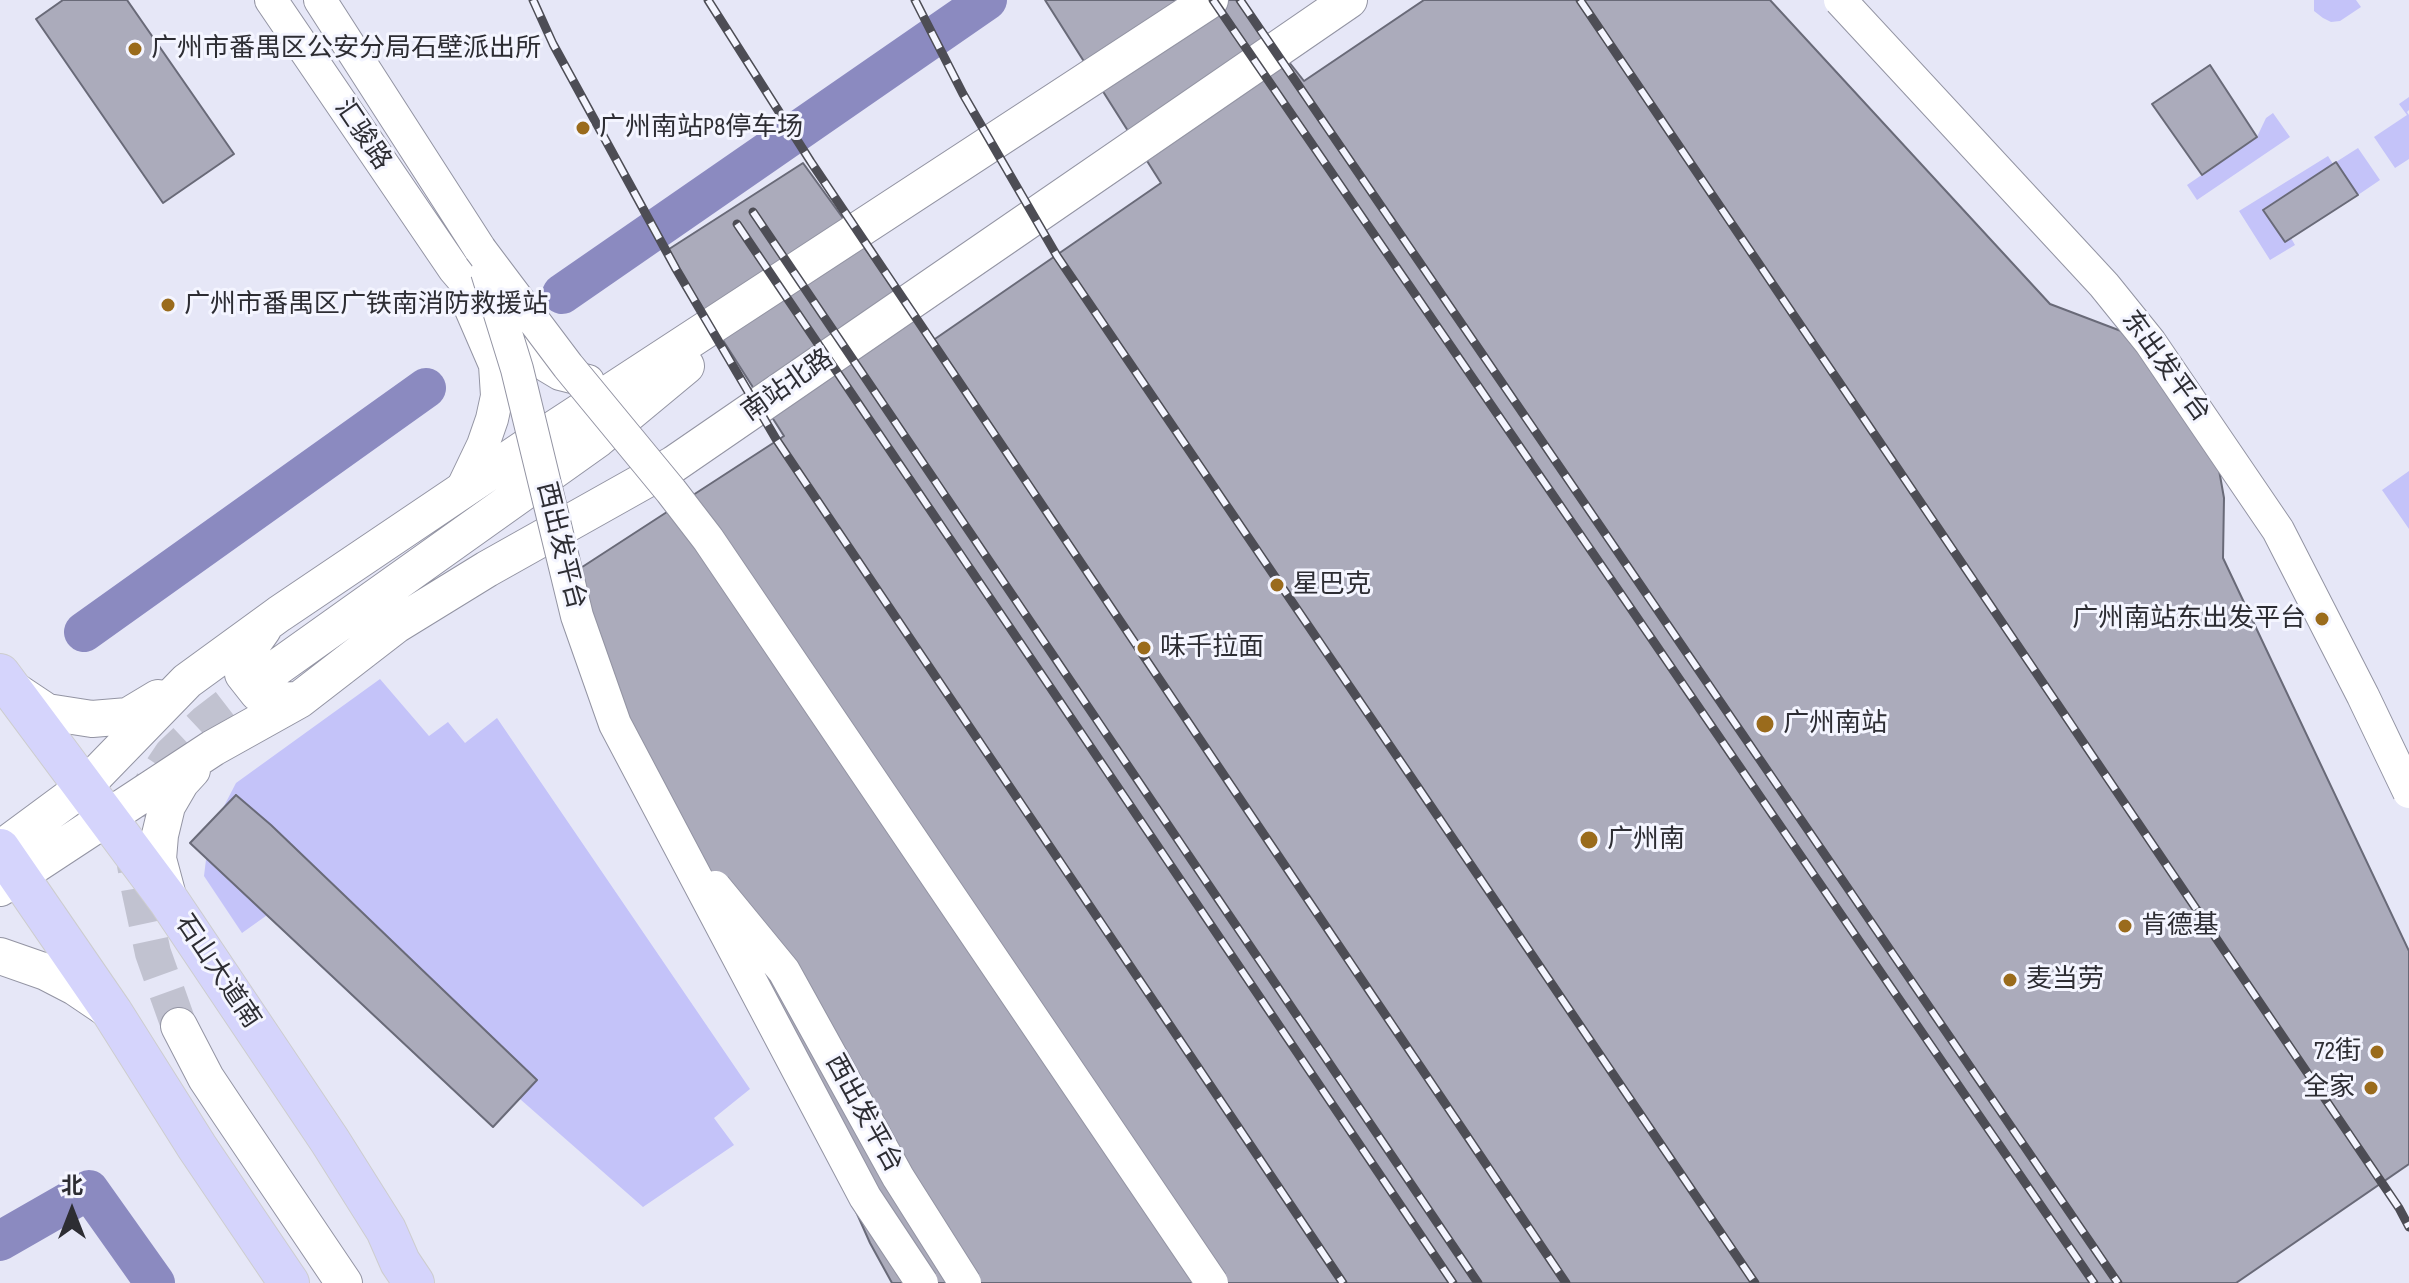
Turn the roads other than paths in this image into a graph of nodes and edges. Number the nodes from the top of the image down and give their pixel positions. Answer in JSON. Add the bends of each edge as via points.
{"nodes":[{"id":1,"x":271,"y":0,"type":"edge"},
{"id":2,"x":320,"y":0,"type":"edge"},
{"id":3,"x":1210,"y":0,"type":"edge"},
{"id":4,"x":1349,"y":0,"type":"edge"},
{"id":5,"x":1840,"y":0,"type":"edge"},
{"id":6,"x":480,"y":249,"type":"junction"},
{"id":7,"x":823,"y":253,"type":"junction"},
{"id":8,"x":454,"y":269,"type":"junction"},
{"id":9,"x":663,"y":358,"type":"junction"},
{"id":10,"x":461,"y":491,"type":"junction"},
{"id":11,"x":267,"y":624,"type":"junction"},
{"id":12,"x":275,"y":669,"type":"tunnel mouth"},
{"id":13,"x":4,"y":680,"type":"edge"},
{"id":14,"x":187,"y":681,"type":"junction"},
{"id":15,"x":299,"y":700,"type":"junction"},
{"id":16,"x":213,"y":748,"type":"junction"},
{"id":17,"x":2409,"y":792,"type":"edge"},
{"id":18,"x":95,"y":802,"type":"junction"},
{"id":19,"x":671,"y":833,"type":"junction"},
{"id":20,"x":4,"y":862,"type":"edge"},
{"id":21,"x":169,"y":901,"type":"junction"},
{"id":22,"x":0,"y":956,"type":"edge"},
{"id":23,"x":112,"y":1012,"type":"junction"},
{"id":24,"x":179,"y":1026,"type":"tunnel mouth"},
{"id":25,"x":289,"y":1283,"type":"edge"},
{"id":26,"x":344,"y":1283,"type":"edge"},
{"id":27,"x":414,"y":1283,"type":"edge"},
{"id":28,"x":922,"y":1283,"type":"edge"},
{"id":29,"x":965,"y":1283,"type":"edge"},
{"id":30,"x":1212,"y":1283,"type":"edge"}],
"edges":[{"from":1,"to":8,"type":"street","name":"汇骏路"},
{"from":2,"to":6,"type":"street"},
{"from":3,"to":7,"type":"main road"},
{"from":4,"to":15,"type":"main road","name":"南站北路","via":[[674,464],[396,625]]},
{"from":5,"to":17,"type":"street","name":"东出发平台","bridge":true,"via":[[2104,285],[2150,342],[2278,530]]},
{"from":6,"to":19,"type":"street","name":"西出发平台","bridge":true,"via":[[517,369],[577,616],[615,724]]},
{"from":6,"to":30,"type":"street","bridge":true,"via":[[708,539]]},
{"from":7,"to":9,"type":"main road"},
{"from":7,"to":12,"type":"main road","via":[[598,439]]},
{"from":8,"to":9,"type":"street","via":[[520,346],[560,374],[601,382]]},
{"from":8,"to":10,"type":"street","via":[[495,365],[497,396],[483,445]]},
{"from":9,"to":10,"type":"main road"},
{"from":10,"to":11,"type":"main road"},
{"from":11,"to":14,"type":"main road"},
{"from":11,"to":15,"type":"main road","via":[[244,656],[243,674],[272,701]]},
{"from":13,"to":14,"type":"main road","via":[[47,712],[92,719],[128,716]]},
{"from":13,"to":18,"type":"main road","name":"石山大道南"},
{"from":14,"to":18,"type":"main road"},
{"from":15,"to":16,"type":"main road","name":"南站北路"},
{"from":16,"to":18,"type":"main road"},
{"from":16,"to":21,"type":"main road","via":[[167,806],[158,859]]},
{"from":18,"to":20,"type":"main road"},
{"from":18,"to":21,"type":"main road","name":"石山大道南"},
{"from":19,"to":28,"type":"street","name":"西出发平台","bridge":true,"via":[[865,1197]]},
{"from":19,"to":29,"type":"street","name":"西出发平台","bridge":true,"via":[[784,971],[898,1177]]},
{"from":20,"to":23,"type":"main road"},
{"from":21,"to":27,"type":"main road","name":"石山大道南","via":[[330,1141]]},
{"from":22,"to":23,"type":"main road","via":[[46,972]]},
{"from":23,"to":25,"type":"main road"},
{"from":24,"to":26,"type":"main road","via":[[206,1078]]}]}
